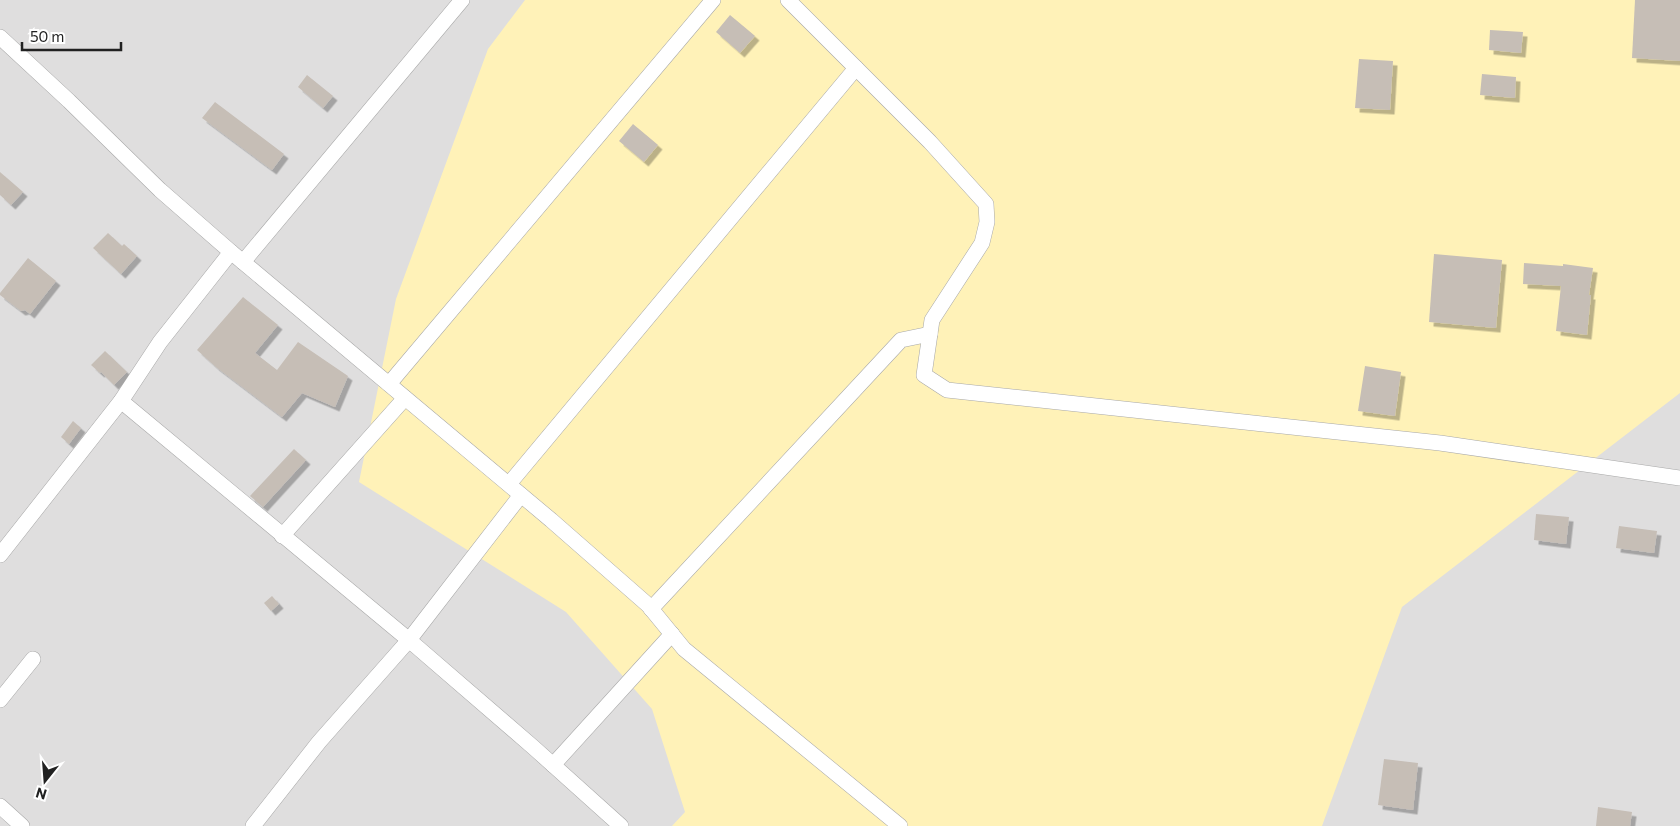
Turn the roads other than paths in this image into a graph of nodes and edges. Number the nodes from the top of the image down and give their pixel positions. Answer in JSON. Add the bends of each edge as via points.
{"nodes":[{"id":1,"x":462,"y":0,"type":"edge"},
{"id":2,"x":713,"y":0,"type":"edge"},
{"id":3,"x":788,"y":0,"type":"edge"},
{"id":4,"x":0,"y":37,"type":"edge"},
{"id":5,"x":856,"y":68,"type":"junction"},
{"id":6,"x":231,"y":252,"type":"junction"},
{"id":7,"x":243,"y":262,"type":"junction"},
{"id":8,"x":930,"y":334,"type":"junction"},
{"id":9,"x":389,"y":384,"type":"junction"},
{"id":10,"x":405,"y":398,"type":"junction"},
{"id":11,"x":121,"y":401,"type":"junction"},
{"id":12,"x":1680,"y":478,"type":"edge"},
{"id":13,"x":508,"y":484,"type":"junction"},
{"id":14,"x":521,"y":495,"type":"junction"},
{"id":15,"x":282,"y":536,"type":"junction"},
{"id":16,"x":0,"y":555,"type":"edge"},
{"id":17,"x":651,"y":609,"type":"junction"},
{"id":18,"x":672,"y":634,"type":"junction"},
{"id":19,"x":409,"y":640,"type":"junction"},
{"id":20,"x":33,"y":659,"type":"dead end"},
{"id":21,"x":0,"y":700,"type":"edge"},
{"id":22,"x":553,"y":765,"type":"junction"},
{"id":23,"x":0,"y":807,"type":"edge"},
{"id":24,"x":22,"y":826,"type":"edge"},
{"id":25,"x":253,"y":826,"type":"edge"},
{"id":26,"x":621,"y":826,"type":"edge"},
{"id":27,"x":900,"y":826,"type":"edge"}],
"edges":[{"from":1,"to":7,"type":"street"},
{"from":2,"to":9,"type":"street"},
{"from":3,"to":5,"type":"street"},
{"from":4,"to":6,"type":"street","via":[[160,190]]},
{"from":5,"to":8,"type":"street","via":[[986,204],[988,222],[982,243],[932,320]]},
{"from":5,"to":13,"type":"street"},
{"from":6,"to":7,"type":"street"},
{"from":6,"to":11,"type":"street","via":[[160,342]]},
{"from":7,"to":9,"type":"street"},
{"from":8,"to":12,"type":"street","via":[[924,375],[947,390],[1440,442]]},
{"from":8,"to":17,"type":"street","via":[[901,340]]},
{"from":9,"to":10,"type":"street"},
{"from":10,"to":13,"type":"street"},
{"from":10,"to":15,"type":"street"},
{"from":11,"to":15,"type":"street"},
{"from":11,"to":16,"type":"street"},
{"from":13,"to":14,"type":"street"},
{"from":14,"to":17,"type":"street"},
{"from":14,"to":19,"type":"street"},
{"from":15,"to":19,"type":"street"},
{"from":17,"to":18,"type":"street"},
{"from":18,"to":22,"type":"street"},
{"from":18,"to":27,"type":"street","via":[[684,649]]},
{"from":19,"to":22,"type":"street"},
{"from":19,"to":25,"type":"street","via":[[320,742]]},
{"from":20,"to":21,"type":"street"},
{"from":22,"to":26,"type":"street"},
{"from":23,"to":24,"type":"street"}]}
